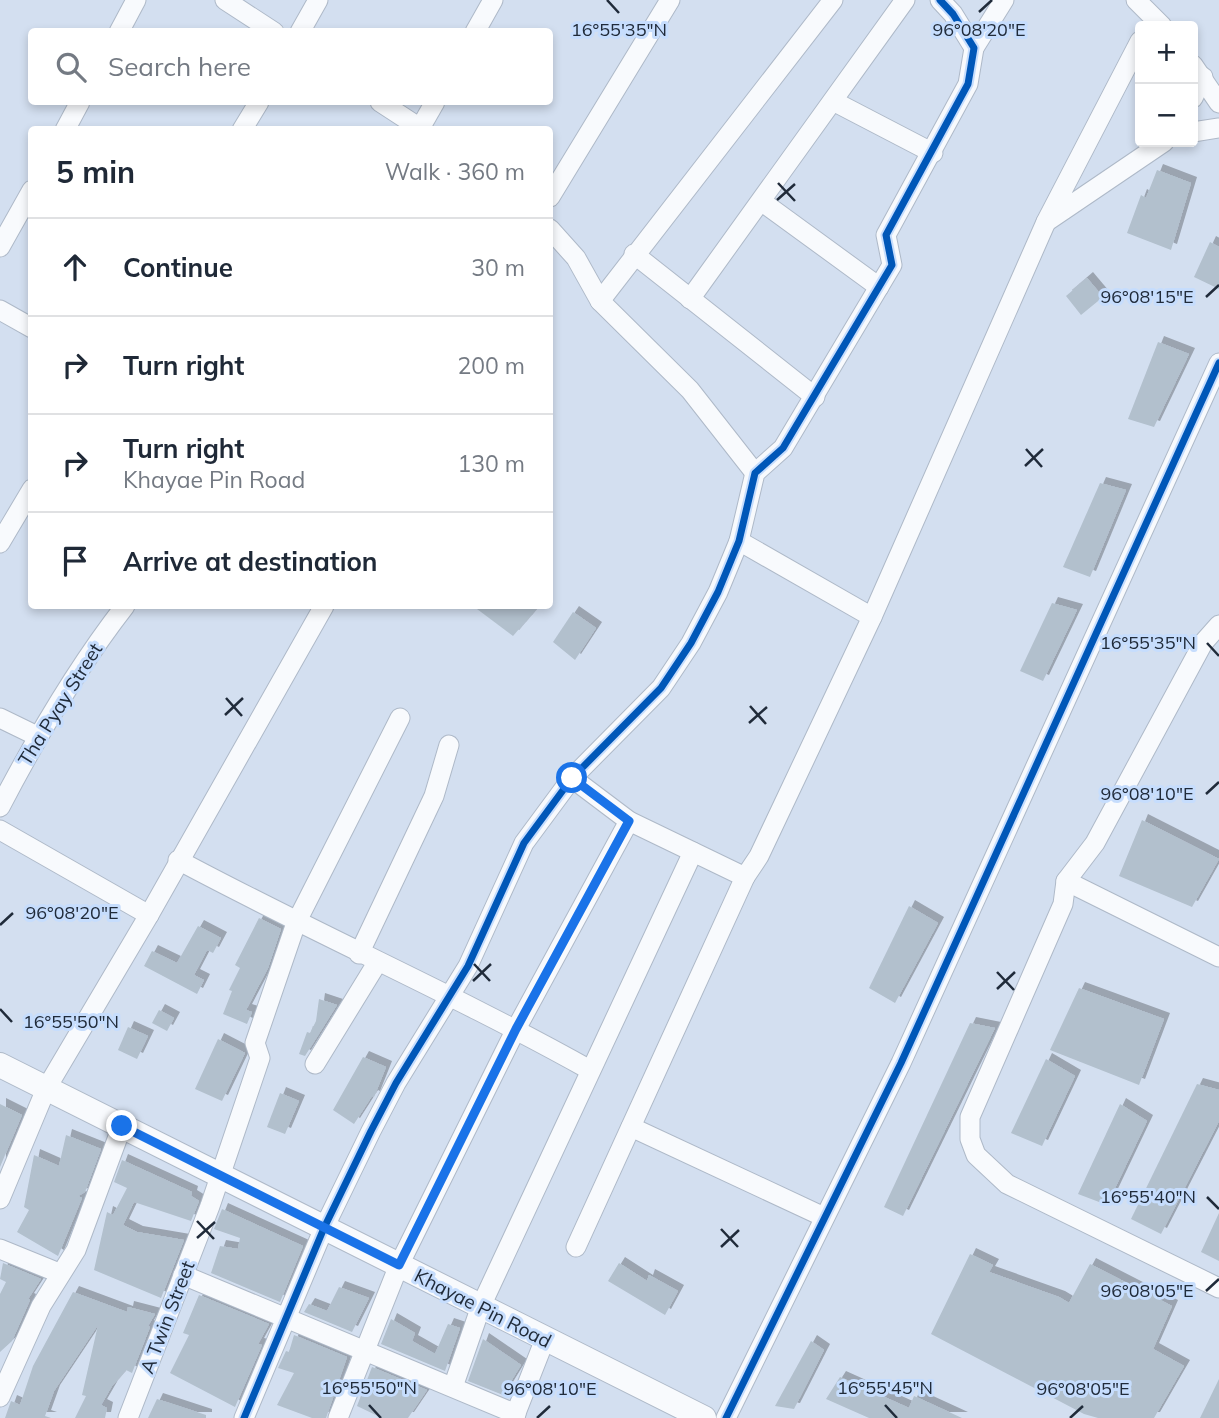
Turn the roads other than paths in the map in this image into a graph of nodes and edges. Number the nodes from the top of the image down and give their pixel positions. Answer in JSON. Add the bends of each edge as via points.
{"nodes":[{"id":1,"x":136,"y":0,"type":"edge"},
{"id":2,"x":225,"y":0,"type":"edge"},
{"id":3,"x":318,"y":0,"type":"edge"},
{"id":4,"x":493,"y":0,"type":"edge"},
{"id":5,"x":670,"y":0,"type":"edge"},
{"id":6,"x":833,"y":0,"type":"edge"},
{"id":7,"x":905,"y":0,"type":"edge"},
{"id":8,"x":940,"y":0,"type":"edge"},
{"id":9,"x":1004,"y":0,"type":"edge"},
{"id":10,"x":1136,"y":0,"type":"edge"},
{"id":11,"x":1156,"y":17,"type":"edge"},
{"id":12,"x":121,"y":28,"type":"edge"},
{"id":13,"x":268,"y":28,"type":"edge"},
{"id":14,"x":302,"y":28,"type":"edge"},
{"id":15,"x":477,"y":28,"type":"edge"},
{"id":16,"x":974,"y":48,"type":"junction"},
{"id":17,"x":1135,"y":51,"type":"edge"},
{"id":18,"x":1198,"y":71,"type":"edge"},
{"id":19,"x":833,"y":101,"type":"junction"},
{"id":20,"x":1219,"y":103,"type":"edge"},
{"id":21,"x":78,"y":105,"type":"edge"},
{"id":22,"x":257,"y":105,"type":"edge"},
{"id":23,"x":384,"y":105,"type":"edge"},
{"id":24,"x":433,"y":105,"type":"edge"},
{"id":25,"x":67,"y":126,"type":"edge"},
{"id":26,"x":244,"y":126,"type":"edge"},
{"id":27,"x":416,"y":126,"type":"edge"},
{"id":28,"x":422,"y":126,"type":"edge"},
{"id":29,"x":1219,"y":128,"type":"edge"},
{"id":30,"x":1198,"y":131,"type":"edge"},
{"id":31,"x":1157,"y":147,"type":"edge"},
{"id":32,"x":933,"y":153,"type":"junction"},
{"id":33,"x":553,"y":192,"type":"edge"},
{"id":34,"x":28,"y":197,"type":"edge"},
{"id":35,"x":761,"y":201,"type":"junction"},
{"id":36,"x":1046,"y":222,"type":"junction"},
{"id":37,"x":553,"y":232,"type":"edge"},
{"id":38,"x":0,"y":247,"type":"edge"},
{"id":39,"x":634,"y":254,"type":"junction"},
{"id":40,"x":879,"y":287,"type":"junction"},
{"id":41,"x":690,"y":299,"type":"junction"},
{"id":42,"x":600,"y":301,"type":"junction"},
{"id":43,"x":0,"y":310,"type":"edge"},
{"id":44,"x":28,"y":326,"type":"edge"},
{"id":45,"x":1219,"y":363,"type":"edge"},
{"id":46,"x":815,"y":397,"type":"junction"},
{"id":47,"x":755,"y":473,"type":"junction"},
{"id":48,"x":28,"y":496,"type":"edge"},
{"id":49,"x":739,"y":541,"type":"junction"},
{"id":50,"x":0,"y":543,"type":"edge"},
{"id":51,"x":123,"y":609,"type":"edge"},
{"id":52,"x":322,"y":609,"type":"edge"},
{"id":53,"x":872,"y":617,"type":"junction"},
{"id":54,"x":1219,"y":625,"type":"edge"},
{"id":55,"x":0,"y":718,"type":"edge"},
{"id":56,"x":400,"y":718,"type":"dead end"},
{"id":57,"x":37,"y":736,"type":"junction"},
{"id":58,"x":449,"y":746,"type":"dead end"},
{"id":59,"x":572,"y":778,"type":"junction"},
{"id":60,"x":0,"y":807,"type":"edge"},
{"id":61,"x":629,"y":821,"type":"junction"},
{"id":62,"x":0,"y":830,"type":"edge"},
{"id":63,"x":692,"y":852,"type":"junction"},
{"id":64,"x":178,"y":860,"type":"junction"},
{"id":65,"x":745,"y":877,"type":"junction"},
{"id":66,"x":1066,"y":881,"type":"junction"},
{"id":67,"x":149,"y":915,"type":"junction"},
{"id":68,"x":296,"y":923,"type":"junction"},
{"id":69,"x":359,"y":954,"type":"junction"},
{"id":70,"x":1219,"y":957,"type":"edge"},
{"id":71,"x":377,"y":963,"type":"junction"},
{"id":72,"x":450,"y":998,"type":"junction"},
{"id":73,"x":516,"y":1029,"type":"junction"},
{"id":74,"x":315,"y":1064,"type":"dead end"},
{"id":75,"x":0,"y":1065,"type":"edge"},
{"id":76,"x":590,"y":1070,"type":"junction"},
{"id":77,"x":46,"y":1089,"type":"junction"},
{"id":78,"x":122,"y":1126,"type":"junction"},
{"id":79,"x":631,"y":1128,"type":"junction"},
{"id":80,"x":220,"y":1176,"type":"junction"},
{"id":81,"x":0,"y":1199,"type":"edge"},
{"id":82,"x":824,"y":1217,"type":"junction"},
{"id":83,"x":324,"y":1228,"type":"junction"},
{"id":84,"x":576,"y":1247,"type":"dead end"},
{"id":85,"x":0,"y":1249,"type":"edge"},
{"id":86,"x":399,"y":1265,"type":"junction"},
{"id":87,"x":59,"y":1273,"type":"junction"},
{"id":88,"x":183,"y":1275,"type":"junction"},
{"id":89,"x":1219,"y":1288,"type":"edge"},
{"id":90,"x":481,"y":1307,"type":"junction"},
{"id":91,"x":288,"y":1316,"type":"junction"},
{"id":92,"x":545,"y":1339,"type":"junction"},
{"id":93,"x":366,"y":1351,"type":"junction"},
{"id":94,"x":453,"y":1387,"type":"junction"},
{"id":95,"x":0,"y":1397,"type":"edge"},
{"id":96,"x":515,"y":1416,"type":"edge"},
{"id":97,"x":128,"y":1418,"type":"edge"},
{"id":98,"x":244,"y":1418,"type":"edge"},
{"id":99,"x":338,"y":1418,"type":"edge"},
{"id":100,"x":704,"y":1418,"type":"edge"},
{"id":101,"x":726,"y":1418,"type":"edge"}],
"edges":[{"from":1,"to":12,"type":"street"},
{"from":2,"to":13,"type":"street"},
{"from":3,"to":14,"type":"street"},
{"from":4,"to":15,"type":"street"},
{"from":5,"to":33,"type":"street"},
{"from":6,"to":39,"type":"street"},
{"from":7,"to":19,"type":"street"},
{"from":8,"to":16,"type":"street"},
{"from":9,"to":16,"type":"street"},
{"from":10,"to":11,"type":"street"},
{"from":16,"to":32,"type":"street","via":[[968,85]]},
{"from":17,"to":36,"type":"street"},
{"from":18,"to":20,"type":"street"},
{"from":19,"to":32,"type":"street"},
{"from":19,"to":35,"type":"street"},
{"from":21,"to":25,"type":"street"},
{"from":22,"to":26,"type":"street"},
{"from":23,"to":27,"type":"street"},
{"from":24,"to":28,"type":"street"},
{"from":29,"to":30,"type":"street"},
{"from":31,"to":36,"type":"street"},
{"from":32,"to":40,"type":"street","via":[[886,234],[892,265]]},
{"from":34,"to":38,"type":"street"},
{"from":35,"to":40,"type":"street"},
{"from":35,"to":41,"type":"street"},
{"from":36,"to":53,"type":"street"},
{"from":37,"to":42,"type":"street","via":[[576,258]]},
{"from":39,"to":41,"type":"street"},
{"from":39,"to":42,"type":"street"},
{"from":40,"to":46,"type":"street"},
{"from":41,"to":46,"type":"street"},
{"from":42,"to":47,"type":"street","via":[[690,390]]},
{"from":43,"to":44,"type":"street"},
{"from":45,"to":82,"type":"street","via":[[901,1063]]},
{"from":46,"to":47,"type":"street","via":[[783,448]]},
{"from":47,"to":49,"type":"street"},
{"from":48,"to":50,"type":"street"},
{"from":49,"to":53,"type":"street"},
{"from":49,"to":59,"type":"street","via":[[691,643],[661,688]]},
{"from":51,"to":57,"type":"street","name":"Tha Pyay Street","via":[[85,658]]},
{"from":52,"to":64,"type":"street"},
{"from":53,"to":65,"type":"street"},
{"from":54,"to":66,"type":"street","via":[[1203,643],[1095,843]]},
{"from":55,"to":57,"type":"street"},
{"from":56,"to":68,"type":"street","name":"A Twin Street"},
{"from":57,"to":60,"type":"street","name":"Tha Pyay Street"},
{"from":58,"to":69,"type":"street","via":[[435,796]]},
{"from":59,"to":61,"type":"street"},
{"from":59,"to":72,"type":"street","via":[[524,843]]},
{"from":61,"to":63,"type":"street"},
{"from":61,"to":73,"type":"street"},
{"from":62,"to":67,"type":"street"},
{"from":63,"to":65,"type":"street"},
{"from":63,"to":76,"type":"street"},
{"from":64,"to":67,"type":"street"},
{"from":64,"to":68,"type":"street"},
{"from":65,"to":79,"type":"street"},
{"from":66,"to":70,"type":"street"},
{"from":66,"to":89,"type":"street","via":[[1063,904],[975,1097],[970,1117],[976,1155],[1006,1184]]},
{"from":67,"to":77,"type":"street"},
{"from":68,"to":69,"type":"street"},
{"from":68,"to":80,"type":"street","name":"A Twin Street","via":[[256,1043],[260,1058]]},
{"from":69,"to":71,"type":"street"},
{"from":71,"to":72,"type":"street"},
{"from":71,"to":74,"type":"street"},
{"from":72,"to":73,"type":"street"},
{"from":72,"to":83,"type":"street","via":[[396,1083]]},
{"from":73,"to":76,"type":"street"},
{"from":73,"to":86,"type":"street"},
{"from":75,"to":77,"type":"main road","name":"Khayae Pin Road"},
{"from":76,"to":90,"type":"street"},
{"from":77,"to":78,"type":"main road","name":"Khayae Pin Road"},
{"from":77,"to":81,"type":"street"},
{"from":78,"to":80,"type":"main road","name":"Khayae Pin Road"},
{"from":78,"to":87,"type":"street","via":[[76,1250]]},
{"from":79,"to":82,"type":"street"},
{"from":79,"to":84,"type":"street"},
{"from":80,"to":83,"type":"main road","name":"Khayae Pin Road"},
{"from":80,"to":88,"type":"street","name":"A Twin Street"},
{"from":82,"to":101,"type":"street"},
{"from":83,"to":86,"type":"main road","name":"Khayae Pin Road"},
{"from":83,"to":91,"type":"street"},
{"from":85,"to":87,"type":"street"},
{"from":86,"to":90,"type":"main road","name":"Khayae Pin Road"},
{"from":86,"to":93,"type":"street"},
{"from":87,"to":95,"type":"street"},
{"from":88,"to":91,"type":"street"},
{"from":88,"to":97,"type":"street","name":"A Twin Street"},
{"from":90,"to":92,"type":"main road","name":"Khayae Pin Road"},
{"from":90,"to":94,"type":"street"},
{"from":91,"to":93,"type":"street"},
{"from":91,"to":98,"type":"street"},
{"from":92,"to":96,"type":"street"},
{"from":92,"to":100,"type":"main road","name":"Khayae Pin Road"},
{"from":93,"to":94,"type":"street"},
{"from":93,"to":99,"type":"street"},
{"from":94,"to":96,"type":"street"}]}
